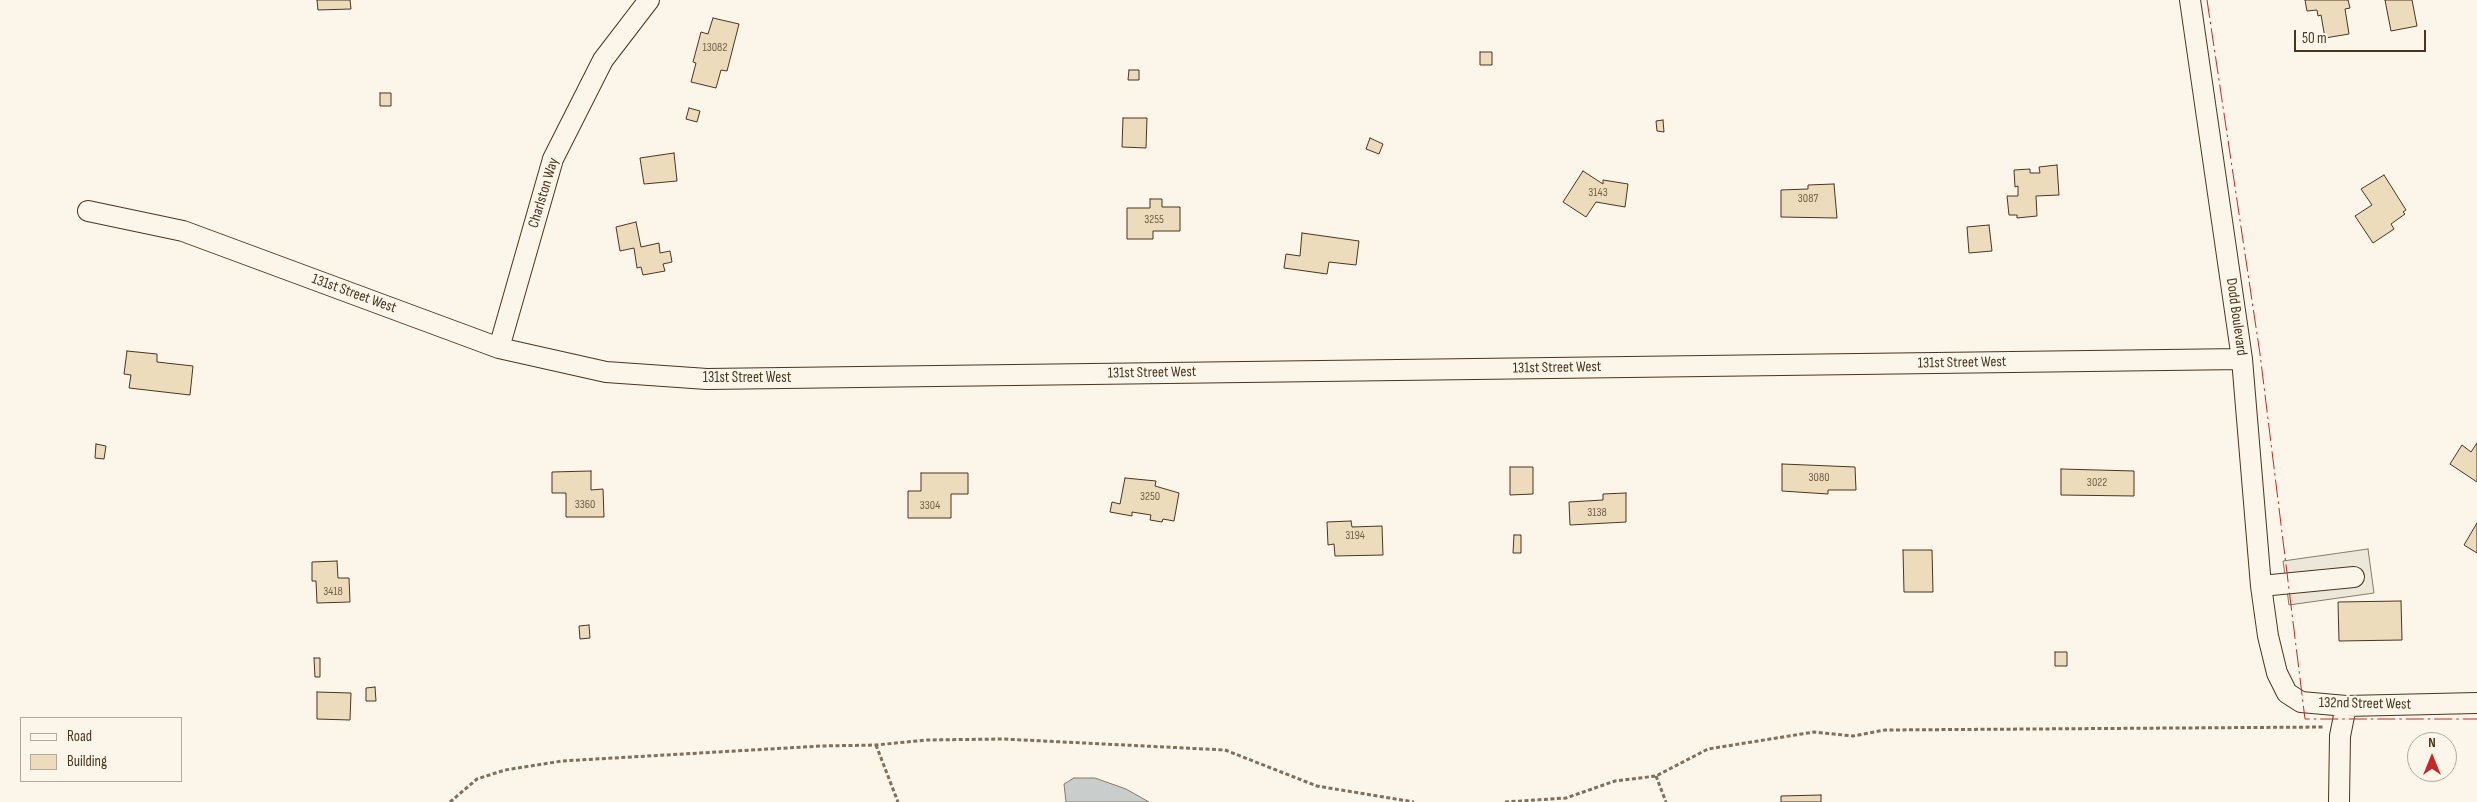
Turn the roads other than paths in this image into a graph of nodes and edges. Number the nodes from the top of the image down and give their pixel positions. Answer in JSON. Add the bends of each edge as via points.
{"nodes":[{"id":1,"x":649,"y":0,"type":"edge"},
{"id":2,"x":2190,"y":0,"type":"edge"},
{"id":3,"x":88,"y":211,"type":"dead end"},
{"id":4,"x":499,"y":348,"type":"junction"},
{"id":5,"x":2242,"y":360,"type":"junction"},
{"id":6,"x":2354,"y":577,"type":"dead end"},
{"id":7,"x":2261,"y":586,"type":"junction"},
{"id":8,"x":2268,"y":636,"type":"joint"},
{"id":9,"x":2477,"y":703,"type":"edge"},
{"id":10,"x":2346,"y":706,"type":"junction"},
{"id":11,"x":2339,"y":802,"type":"edge"}],
"edges":[{"from":1,"to":4,"type":"street","name":"Charlston Way","via":[[603,60],[553,159]]},
{"from":2,"to":5,"type":"street","name":"Dodd Boulevard"},
{"from":3,"to":4,"type":"street","name":"131st Street West","via":[[183,231]]},
{"from":4,"to":5,"type":"street","name":"131st Street West","via":[[606,372],[707,379]]},
{"from":5,"to":7,"type":"street","name":"Dodd Boulevard"},
{"from":6,"to":7,"type":"street"},
{"from":7,"to":8,"type":"street","name":"Dodd Boulevard"},
{"from":8,"to":10,"type":"street","name":"132nd Street West","via":[[2278,673],[2292,698],[2301,702]]},
{"from":9,"to":10,"type":"street","name":"132nd Street West"},
{"from":10,"to":11,"type":"street"}]}
